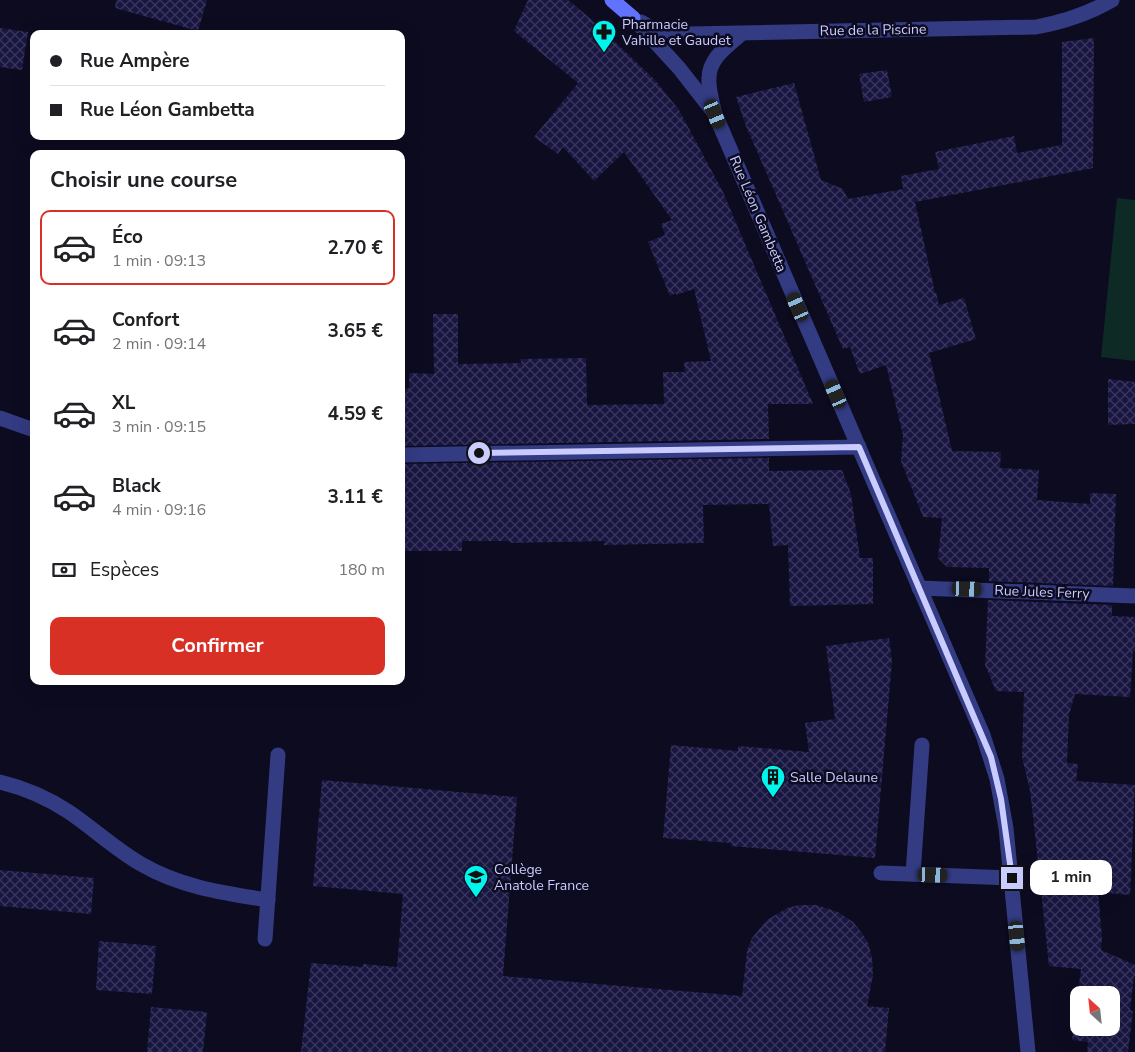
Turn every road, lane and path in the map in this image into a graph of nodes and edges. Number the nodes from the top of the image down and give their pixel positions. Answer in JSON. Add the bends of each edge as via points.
{"nodes":[{"id":1,"x":612,"y":0,"type":"edge"},
{"id":2,"x":1112,"y":0,"type":"edge"},
{"id":3,"x":633,"y":18,"type":"junction"},
{"id":4,"x":741,"y":34,"type":"junction"},
{"id":5,"x":715,"y":114,"type":"junction"},
{"id":6,"x":0,"y":418,"type":"edge"},
{"id":7,"x":30,"y":429,"type":"edge"},
{"id":8,"x":859,"y":447,"type":"junction"},
{"id":9,"x":405,"y":455,"type":"edge"},
{"id":10,"x":919,"y":588,"type":"junction"},
{"id":11,"x":1135,"y":596,"type":"edge"},
{"id":12,"x":922,"y":745,"type":"dead end"},
{"id":13,"x":278,"y":755,"type":"dead end"},
{"id":14,"x":0,"y":782,"type":"edge"},
{"id":15,"x":881,"y":873,"type":"dead end"},
{"id":16,"x":913,"y":874,"type":"junction"},
{"id":17,"x":1012,"y":878,"type":"junction"},
{"id":18,"x":268,"y":900,"type":"junction"},
{"id":19,"x":265,"y":939,"type":"dead end"},
{"id":20,"x":1028,"y":1052,"type":"edge"}],
"edges":[{"from":1,"to":3,"type":"street","name":"Rue Léon Gambetta"},
{"from":2,"to":4,"type":"street","name":"Rue de la Piscine","via":[[1078,16],[1036,27]]},
{"from":3,"to":4,"type":"street","name":"Rue de la Piscine","via":[[653,29],[668,32]]},
{"from":3,"to":5,"type":"street","name":"Rue Léon Gambetta","via":[[679,68]]},
{"from":4,"to":5,"type":"street","name":"Rue Léon Gambetta","via":[[718,55],[711,68],[709,78]]},
{"from":5,"to":8,"type":"street","name":"Rue Léon Gambetta"},
{"from":6,"to":7,"type":"street"},
{"from":8,"to":9,"type":"street"},
{"from":8,"to":10,"type":"street","name":"Rue Léon Gambetta"},
{"from":10,"to":11,"type":"street","name":"Rue Jules Ferry"},
{"from":10,"to":17,"type":"street","name":"Rue Léon Gambetta","via":[[991,757],[1001,799]]},
{"from":12,"to":16,"type":"street"},
{"from":13,"to":18,"type":"street"},
{"from":14,"to":18,"type":"street","via":[[21,787],[55,803],[134,860],[167,877],[216,892]]},
{"from":15,"to":16,"type":"street"},
{"from":16,"to":17,"type":"street"},
{"from":17,"to":20,"type":"street","name":"Rue Léon Gambetta"},
{"from":18,"to":19,"type":"street"}]}
